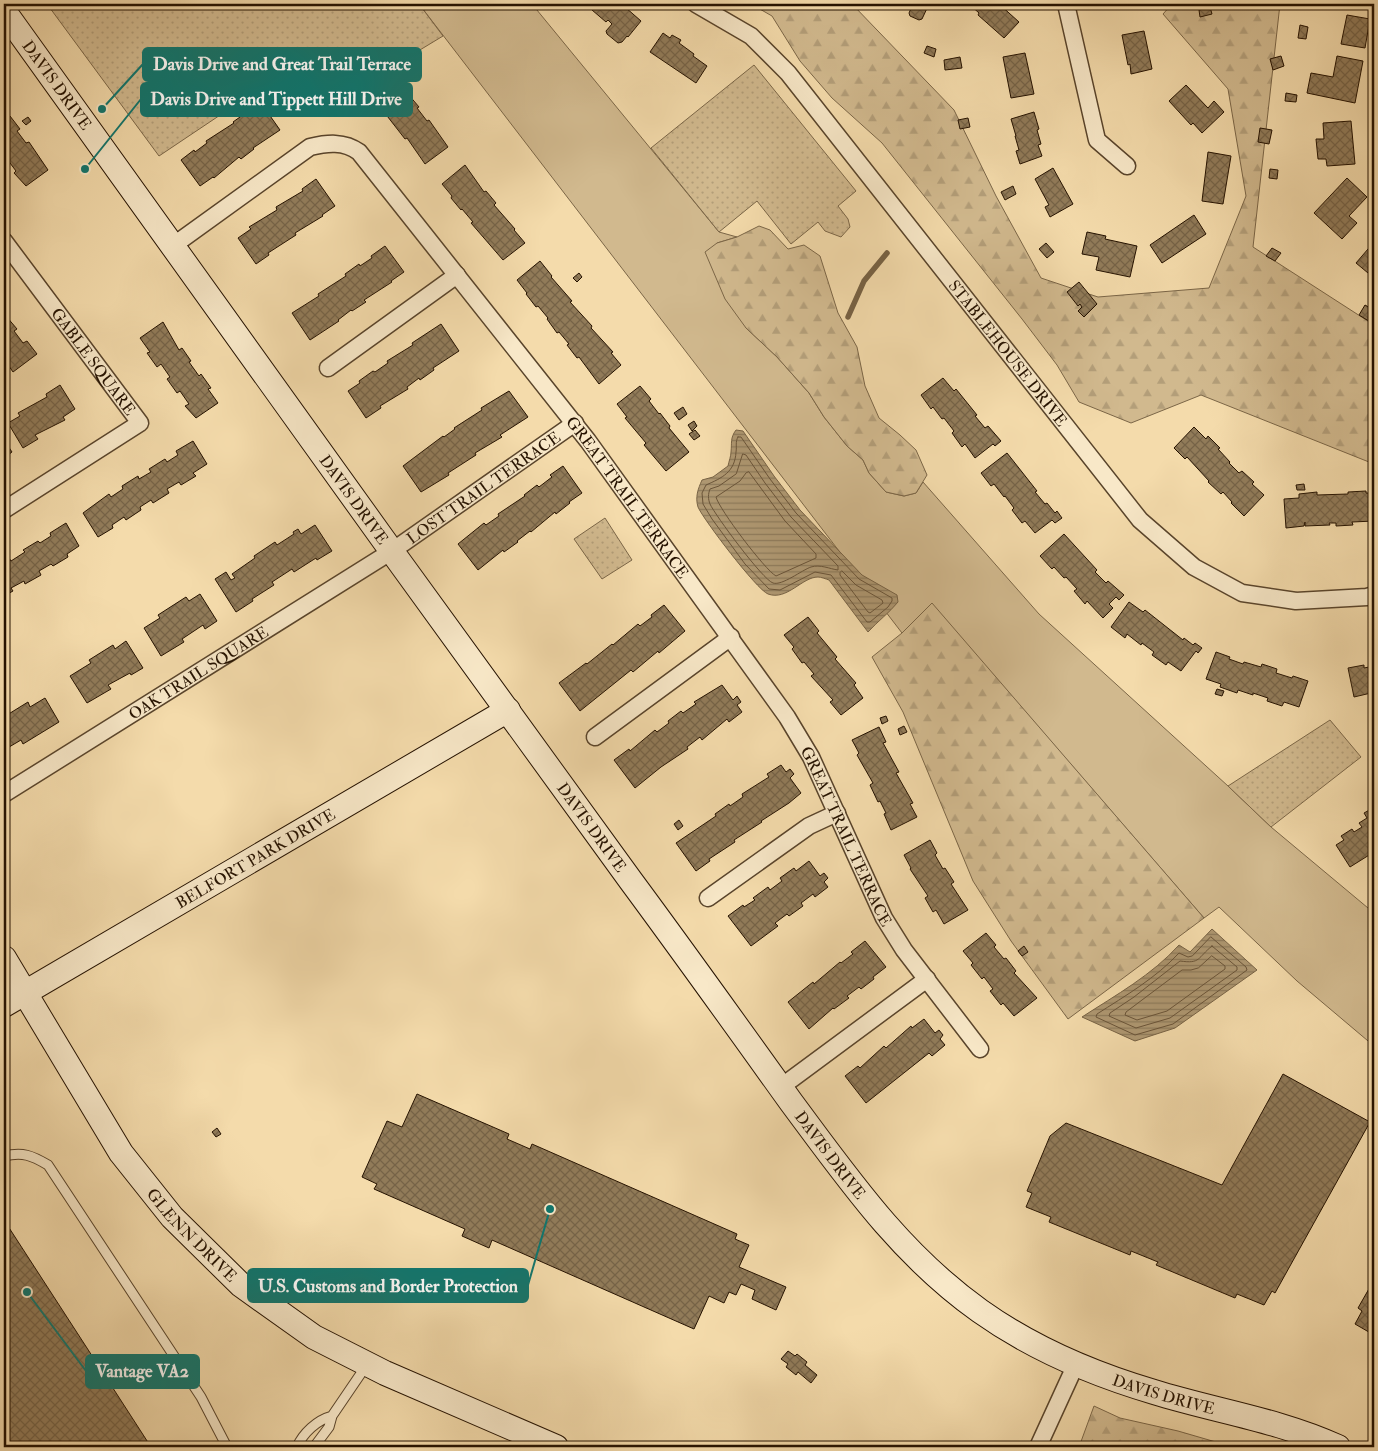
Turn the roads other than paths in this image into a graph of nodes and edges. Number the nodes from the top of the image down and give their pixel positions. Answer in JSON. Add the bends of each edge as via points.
{"nodes":[{"id":1,"x":696,"y":4,"type":"edge"},
{"id":2,"x":1066,"y":4,"type":"edge"},
{"id":3,"x":4,"y":11,"type":"edge"},
{"id":4,"x":1127,"y":166,"type":"dead end"},
{"id":5,"x":4,"y":242,"type":"edge"},
{"id":6,"x":174,"y":245,"type":"junction"},
{"id":7,"x":457,"y":275,"type":"junction"},
{"id":8,"x":328,"y":368,"type":"dead end"},
{"id":9,"x":575,"y":423,"type":"junction"},
{"id":10,"x":4,"y":510,"type":"edge"},
{"id":11,"x":392,"y":551,"type":"junction"},
{"id":12,"x":1374,"y":595,"type":"edge"},
{"id":13,"x":730,"y":637,"type":"junction"},
{"id":14,"x":508,"y":710,"type":"junction"},
{"id":15,"x":595,"y":737,"type":"dead end"},
{"id":16,"x":4,"y":794,"type":"edge"},
{"id":17,"x":837,"y":813,"type":"junction"},
{"id":18,"x":708,"y":898,"type":"dead end"},
{"id":19,"x":4,"y":958,"type":"edge"},
{"id":20,"x":927,"y":979,"type":"junction"},
{"id":21,"x":25,"y":993,"type":"junction"},
{"id":22,"x":4,"y":1005,"type":"edge"},
{"id":23,"x":980,"y":1048,"type":"dead end"},
{"id":24,"x":781,"y":1088,"type":"junction"},
{"id":25,"x":4,"y":1156,"type":"edge"},
{"id":26,"x":367,"y":1364,"type":"junction"},
{"id":27,"x":1076,"y":1364,"type":"junction"},
{"id":28,"x":332,"y":1416,"type":"junction"},
{"id":29,"x":227,"y":1447,"type":"edge"},
{"id":30,"x":298,"y":1447,"type":"edge"},
{"id":31,"x":314,"y":1447,"type":"edge"},
{"id":32,"x":556,"y":1447,"type":"edge"},
{"id":33,"x":1038,"y":1447,"type":"edge"},
{"id":34,"x":1338,"y":1447,"type":"edge"}],
"edges":[{"from":1,"to":12,"type":"street","name":"STABLEHOUSE DRIVE","via":[[751,36],[788,73],[1140,520],[1194,567],[1242,593],[1296,601]]},
{"from":2,"to":4,"type":"street","via":[[1097,140]]},
{"from":3,"to":6,"type":"main road","name":"DAVIS DRIVE"},
{"from":5,"to":10,"type":"street","name":"GABLE SQUARE","via":[[140,423]]},
{"from":6,"to":7,"type":"street","name":"GREAT TRAIL TERRACE","via":[[310,147],[340,144],[359,152]]},
{"from":6,"to":11,"type":"main road","name":"DAVIS DRIVE"},
{"from":7,"to":8,"type":"street"},
{"from":7,"to":9,"type":"street","name":"GREAT TRAIL TERRACE"},
{"from":9,"to":11,"type":"street","name":"LOST TRAIL TERRACE"},
{"from":9,"to":13,"type":"street","name":"GREAT TRAIL TERRACE"},
{"from":11,"to":14,"type":"main road","name":"DAVIS DRIVE"},
{"from":11,"to":16,"type":"street","name":"OAK TRAIL SQUARE"},
{"from":13,"to":15,"type":"street"},
{"from":13,"to":17,"type":"street","name":"GREAT TRAIL TERRACE","via":[[787,717],[811,757]]},
{"from":14,"to":21,"type":"main road","name":"BELFORT PARK DRIVE"},
{"from":14,"to":24,"type":"main road","name":"DAVIS DRIVE"},
{"from":17,"to":18,"type":"street","via":[[809,826]]},
{"from":17,"to":20,"type":"street","name":"GREAT TRAIL TERRACE","via":[[884,918]]},
{"from":19,"to":21,"type":"main road","name":"GLENN DRIVE"},
{"from":20,"to":23,"type":"street","name":"GREAT TRAIL TERRACE"},
{"from":20,"to":24,"type":"street"},
{"from":21,"to":22,"type":"main road","name":"BELFORT PARK DRIVE"},
{"from":21,"to":26,"type":"main road","name":"GLENN DRIVE","via":[[121,1153],[172,1217],[241,1285],[314,1337]]},
{"from":24,"to":27,"type":"main road","name":"DAVIS DRIVE","via":[[859,1194],[896,1237],[936,1275],[981,1312]]},
{"from":25,"to":29,"type":"lane","via":[[19,1153],[48,1165],[201,1397]]},
{"from":26,"to":28,"type":"lane"},
{"from":26,"to":32,"type":"main road","name":"GLENN DRIVE"},
{"from":27,"to":33,"type":"street"},
{"from":27,"to":34,"type":"main road","name":"DAVIS DRIVE","via":[[1151,1392],[1297,1430]]},
{"from":28,"to":30,"type":"lane","via":[[322,1419],[305,1434]]},
{"from":28,"to":31,"type":"lane","via":[[330,1427]]}]}
